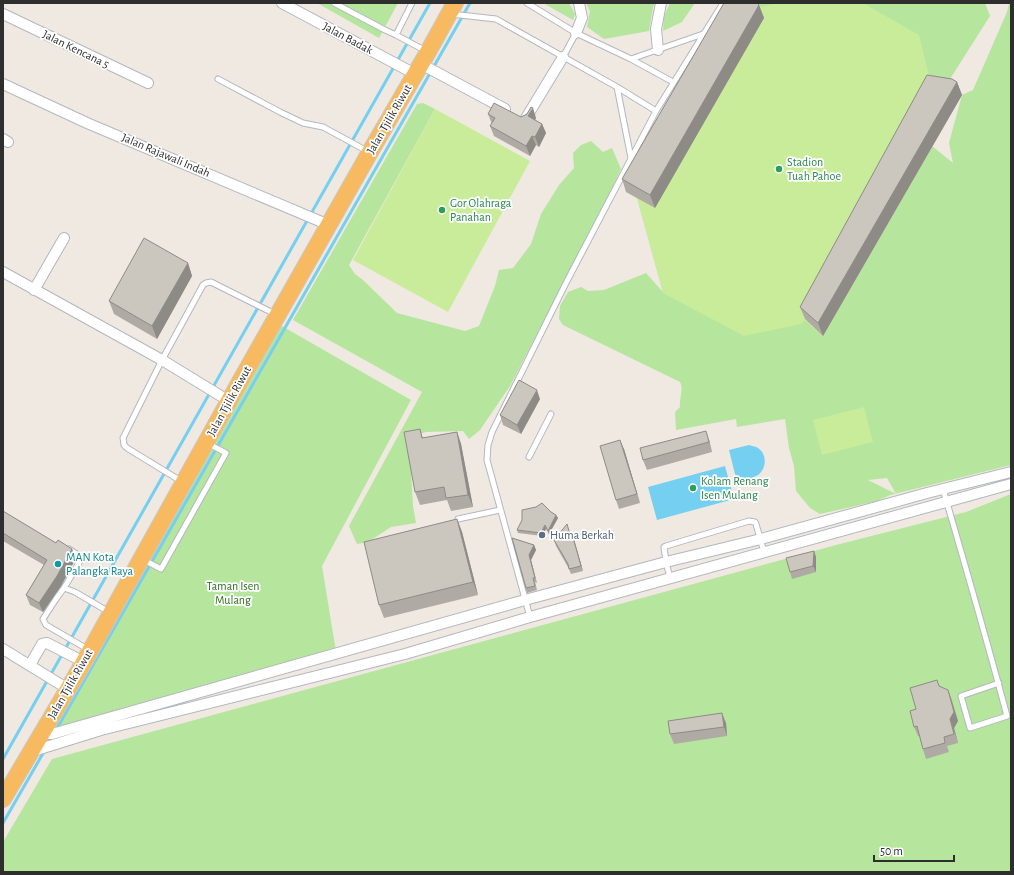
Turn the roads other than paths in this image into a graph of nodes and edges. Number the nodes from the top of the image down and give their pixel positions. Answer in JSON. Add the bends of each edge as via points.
{"nodes":[{"id":1,"x":282,"y":3,"type":"edge"},
{"id":2,"x":334,"y":3,"type":"edge"},
{"id":3,"x":412,"y":3,"type":"edge"},
{"id":4,"x":527,"y":3,"type":"edge"},
{"id":5,"x":579,"y":3,"type":"edge"},
{"id":6,"x":661,"y":3,"type":"edge"},
{"id":7,"x":723,"y":3,"type":"edge"},
{"id":8,"x":452,"y":9,"type":"edge"},
{"id":9,"x":3,"y":14,"type":"edge"},
{"id":10,"x":576,"y":33,"type":"junction"},
{"id":11,"x":703,"y":34,"type":"junction"},
{"id":12,"x":396,"y":35,"type":"junction"},
{"id":13,"x":658,"y":50,"type":"junction"},
{"id":14,"x":563,"y":56,"type":"junction"},
{"id":15,"x":631,"y":59,"type":"junction"},
{"id":16,"x":421,"y":63,"type":"junction"},
{"id":17,"x":218,"y":79,"type":"dead end"},
{"id":18,"x":673,"y":82,"type":"junction"},
{"id":19,"x":3,"y":84,"type":"edge"},
{"id":20,"x":148,"y":84,"type":"dead end"},
{"id":21,"x":617,"y":87,"type":"junction"},
{"id":22,"x":656,"y":111,"type":"junction"},
{"id":23,"x":370,"y":152,"type":"junction"},
{"id":24,"x":631,"y":158,"type":"junction"},
{"id":25,"x":329,"y":225,"type":"junction"},
{"id":26,"x":64,"y":238,"type":"dead end"},
{"id":27,"x":3,"y":272,"type":"edge"},
{"id":28,"x":34,"y":290,"type":"junction"},
{"id":29,"x":278,"y":316,"type":"junction"},
{"id":30,"x":162,"y":360,"type":"junction"},
{"id":31,"x":229,"y":401,"type":"junction"},
{"id":32,"x":551,"y":414,"type":"dead end"},
{"id":33,"x":206,"y":442,"type":"junction"},
{"id":34,"x":529,"y":457,"type":"dead end"},
{"id":35,"x":1011,"y":472,"type":"edge"},
{"id":36,"x":184,"y":483,"type":"junction"},
{"id":37,"x":1011,"y":484,"type":"edge"},
{"id":38,"x":943,"y":488,"type":"junction"},
{"id":39,"x":947,"y":502,"type":"junction"},
{"id":40,"x":500,"y":510,"type":"junction"},
{"id":41,"x":458,"y":519,"type":"edge"},
{"id":42,"x":760,"y":539,"type":"junction"},
{"id":43,"x":66,"y":548,"type":"edge"},
{"id":44,"x":764,"y":552,"type":"junction"},
{"id":45,"x":141,"y":558,"type":"junction"},
{"id":46,"x":666,"y":562,"type":"junction"},
{"id":47,"x":670,"y":578,"type":"junction"},
{"id":48,"x":64,"y":588,"type":"junction"},
{"id":49,"x":525,"y":600,"type":"junction"},
{"id":50,"x":110,"y":613,"type":"junction"},
{"id":51,"x":530,"y":617,"type":"junction"},
{"id":52,"x":3,"y":649,"type":"edge"},
{"id":53,"x":87,"y":656,"type":"junction"},
{"id":54,"x":30,"y":665,"type":"junction"},
{"id":55,"x":999,"y":683,"type":"junction"},
{"id":56,"x":68,"y":689,"type":"junction"},
{"id":57,"x":42,"y":731,"type":"junction"},
{"id":58,"x":30,"y":752,"type":"junction"},
{"id":59,"x":4,"y":793,"type":"edge"}],
"edges":[{"from":1,"to":16,"type":"street","name":"Jalan Badak"},
{"from":2,"to":12,"type":"lane"},
{"from":3,"to":12,"type":"lane"},
{"from":4,"to":10,"type":"lane"},
{"from":5,"to":10,"type":"street","via":[[582,18]]},
{"from":6,"to":13,"type":"street","via":[[656,29]]},
{"from":7,"to":11,"type":"lane"},
{"from":8,"to":14,"type":"lane","via":[[496,19]]},
{"from":8,"to":16,"type":"highway","name":"Jalan Tjilik Riwut"},
{"from":9,"to":20,"type":"street","name":"Jalan Kencana 5"},
{"from":10,"to":14,"type":"lane"},
{"from":10,"to":15,"type":"lane"},
{"from":11,"to":13,"type":"lane"},
{"from":11,"to":18,"type":"lane"},
{"from":12,"to":16,"type":"lane"},
{"from":13,"to":15,"type":"lane"},
{"from":14,"to":16,"type":"street","name":"Jalan Badak","via":[[525,120]]},
{"from":14,"to":21,"type":"lane"},
{"from":15,"to":18,"type":"lane"},
{"from":16,"to":23,"type":"highway","name":"Jalan Tjilik Riwut"},
{"from":17,"to":23,"type":"lane","via":[[286,115],[303,123],[323,127]]},
{"from":18,"to":22,"type":"lane"},
{"from":19,"to":25,"type":"street","name":"Jalan Rajawali Indah"},
{"from":21,"to":22,"type":"lane"},
{"from":21,"to":24,"type":"lane"},
{"from":22,"to":24,"type":"lane"},
{"from":23,"to":25,"type":"highway","name":"Jalan Tjilik Riwut"},
{"from":24,"to":40,"type":"lane","via":[[492,432],[487,460]]},
{"from":25,"to":29,"type":"highway","name":"Jalan Tjilik Riwut"},
{"from":26,"to":28,"type":"street"},
{"from":27,"to":28,"type":"street"},
{"from":28,"to":30,"type":"street"},
{"from":29,"to":30,"type":"lane","via":[[213,283],[206,283]]},
{"from":29,"to":31,"type":"highway","name":"Jalan Tjilik Riwut"},
{"from":30,"to":31,"type":"street"},
{"from":30,"to":36,"type":"lane","via":[[124,434],[123,441],[127,448]]},
{"from":31,"to":33,"type":"highway","name":"Jalan Tjilik Riwut"},
{"from":32,"to":34,"type":"lane"},
{"from":33,"to":36,"type":"highway","name":"Jalan Tjilik Riwut"},
{"from":33,"to":45,"type":"lane","via":[[226,453],[211,480],[161,569]]},
{"from":35,"to":38,"type":"street"},
{"from":36,"to":45,"type":"highway","name":"Jalan Tjilik Riwut"},
{"from":37,"to":39,"type":"street"},
{"from":38,"to":39,"type":"lane"},
{"from":38,"to":42,"type":"street"},
{"from":39,"to":44,"type":"street"},
{"from":39,"to":55,"type":"lane"},
{"from":40,"to":41,"type":"lane"},
{"from":40,"to":49,"type":"lane"},
{"from":42,"to":44,"type":"lane"},
{"from":42,"to":46,"type":"street"},
{"from":42,"to":46,"type":"lane","via":[[755,522],[749,521],[666,546]]},
{"from":43,"to":48,"type":"lane","via":[[78,555],[80,561]]},
{"from":44,"to":47,"type":"street"},
{"from":45,"to":50,"type":"highway","name":"Jalan Tjilik Riwut"},
{"from":46,"to":47,"type":"lane"},
{"from":46,"to":49,"type":"street"},
{"from":47,"to":51,"type":"street"},
{"from":48,"to":50,"type":"lane"},
{"from":48,"to":53,"type":"lane","via":[[43,620]]},
{"from":49,"to":51,"type":"lane"},
{"from":49,"to":57,"type":"street","via":[[52,734]]},
{"from":50,"to":53,"type":"highway","name":"Jalan Tjilik Riwut"},
{"from":51,"to":58,"type":"street","via":[[405,654],[101,730]]},
{"from":52,"to":54,"type":"street"},
{"from":53,"to":54,"type":"street","via":[[47,643],[42,644]]},
{"from":53,"to":56,"type":"highway","name":"Jalan Tjilik Riwut"},
{"from":54,"to":56,"type":"street"},
{"from":55,"to":55,"type":"lane","via":[[1007,716],[970,728],[961,696]]},
{"from":56,"to":57,"type":"highway","name":"Jalan Tjilik Riwut"},
{"from":57,"to":58,"type":"highway","name":"Jalan Tjilik Riwut"},
{"from":58,"to":59,"type":"highway","name":"Jalan Tjilik Riwut"}]}
